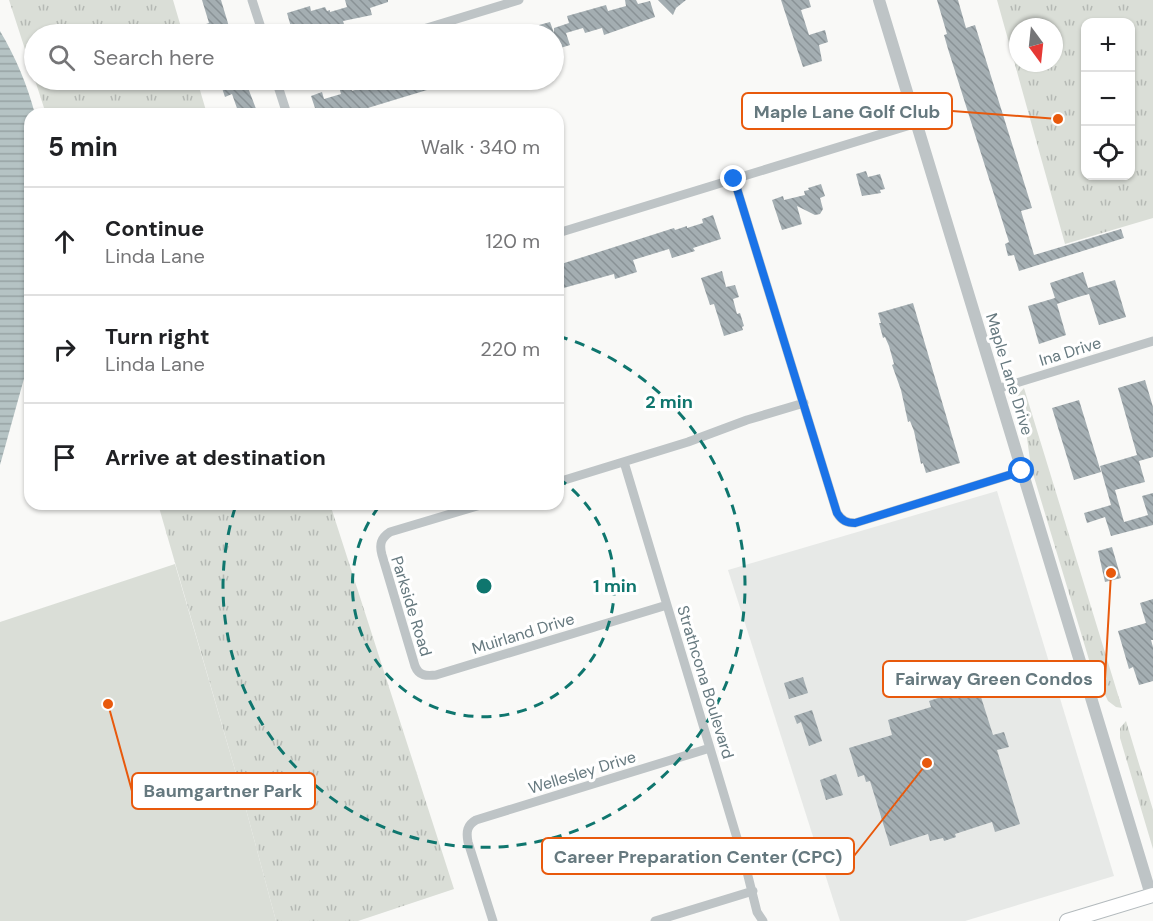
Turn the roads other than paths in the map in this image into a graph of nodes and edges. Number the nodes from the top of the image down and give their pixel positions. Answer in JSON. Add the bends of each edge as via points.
{"nodes":[{"id":1,"x":252,"y":0,"type":"edge"},
{"id":2,"x":519,"y":0,"type":"edge"},
{"id":3,"x":879,"y":0,"type":"edge"},
{"id":4,"x":260,"y":24,"type":"edge"},
{"id":5,"x":440,"y":24,"type":"edge"},
{"id":6,"x":279,"y":90,"type":"edge"},
{"id":7,"x":285,"y":108,"type":"edge"},
{"id":8,"x":917,"y":123,"type":"junction"},
{"id":9,"x":734,"y":179,"type":"junction"},
{"id":10,"x":564,"y":231,"type":"edge"},
{"id":11,"x":1153,"y":341,"type":"edge"},
{"id":12,"x":997,"y":389,"type":"junction"},
{"id":13,"x":804,"y":404,"type":"junction"},
{"id":14,"x":624,"y":462,"type":"junction"},
{"id":15,"x":1022,"y":471,"type":"junction"},
{"id":16,"x":564,"y":480,"type":"edge"},
{"id":17,"x":464,"y":510,"type":"edge"},
{"id":18,"x":667,"y":605,"type":"junction"},
{"id":19,"x":423,"y":675,"type":"joint"},
{"id":20,"x":710,"y":748,"type":"junction"},
{"id":21,"x":753,"y":891,"type":"junction"},
{"id":22,"x":1152,"y":895,"type":"edge"},
{"id":23,"x":756,"y":917,"type":"edge"},
{"id":24,"x":493,"y":921,"type":"edge"},
{"id":25,"x":655,"y":921,"type":"edge"},
{"id":26,"x":763,"y":921,"type":"edge"},
{"id":27,"x":1067,"y":921,"type":"edge"}],
"edges":[{"from":1,"to":4,"type":"street"},
{"from":2,"to":5,"type":"street"},
{"from":3,"to":8,"type":"street","name":"Maple Lane Drive"},
{"from":6,"to":7,"type":"street"},
{"from":8,"to":9,"type":"street"},
{"from":8,"to":12,"type":"street","name":"Maple Lane Drive"},
{"from":9,"to":10,"type":"street"},
{"from":9,"to":13,"type":"street"},
{"from":11,"to":12,"type":"street","name":"Ina Drive"},
{"from":12,"to":15,"type":"street","name":"Maple Lane Drive"},
{"from":13,"to":14,"type":"street"},
{"from":13,"to":15,"type":"street","via":[[837,513],[848,523]]},
{"from":14,"to":16,"type":"street"},
{"from":14,"to":18,"type":"street","name":"Strathcona Boulevard"},
{"from":15,"to":22,"type":"street","name":"Maple Lane Drive"},
{"from":17,"to":19,"type":"street","name":"Parkside Road","via":[[390,532],[380,542],[415,666]]},
{"from":18,"to":19,"type":"street","name":"Muirland Drive","via":[[436,675]]},
{"from":18,"to":20,"type":"street","name":"Strathcona Boulevard"},
{"from":20,"to":21,"type":"street","name":"Strathcona Boulevard"},
{"from":20,"to":24,"type":"street","name":"Wellesley Drive","via":[[470,824],[468,842]]},
{"from":21,"to":23,"type":"street","name":"Strathcona Boulevard"},
{"from":21,"to":25,"type":"street"},
{"from":22,"to":27,"type":"main road"},
{"from":23,"to":26,"type":"street","name":"Strathcona Boulevard"}]}
